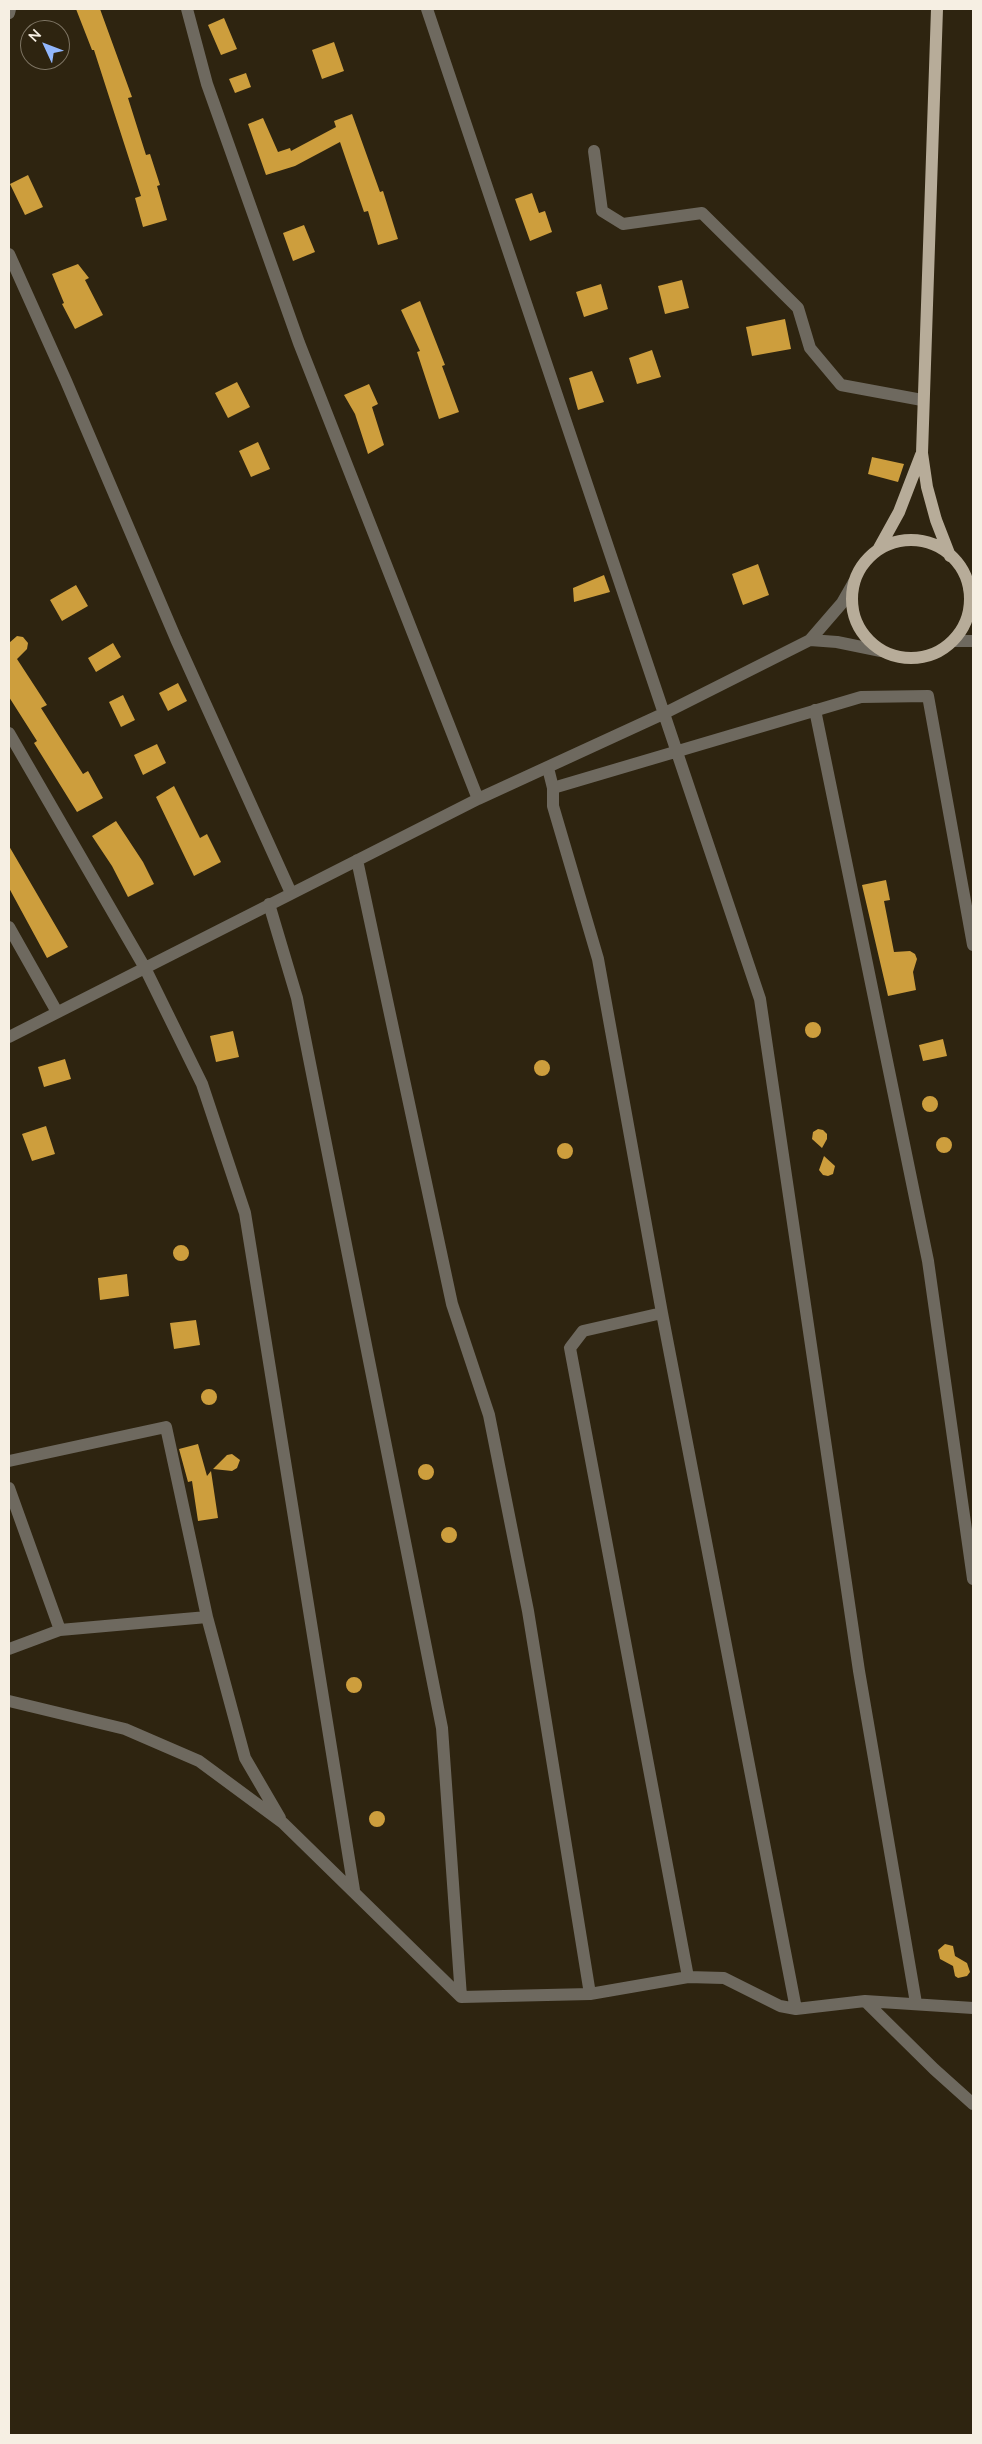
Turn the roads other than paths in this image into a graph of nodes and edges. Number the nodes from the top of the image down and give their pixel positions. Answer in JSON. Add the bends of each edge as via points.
{"nodes":[{"id":1,"x":10,"y":9,"type":"edge"},
{"id":2,"x":187,"y":9,"type":"edge"},
{"id":3,"x":427,"y":9,"type":"edge"},
{"id":4,"x":937,"y":9,"type":"edge"},
{"id":5,"x":9,"y":14,"type":"edge"},
{"id":6,"x":594,"y":152,"type":"dead end"},
{"id":7,"x":9,"y":254,"type":"edge"},
{"id":8,"x":922,"y":400,"type":"junction"},
{"id":9,"x":922,"y":453,"type":"junction"},
{"id":10,"x":878,"y":550,"type":"junction"},
{"id":11,"x":950,"y":556,"type":"junction"},
{"id":12,"x":854,"y":582,"type":"junction"},
{"id":13,"x":971,"y":591,"type":"edge"},
{"id":14,"x":810,"y":640,"type":"junction"},
{"id":15,"x":953,"y":641,"type":"junction"},
{"id":16,"x":973,"y":641,"type":"edge"},
{"id":17,"x":881,"y":651,"type":"junction"},
{"id":18,"x":815,"y":710,"type":"junction"},
{"id":19,"x":665,"y":713,"type":"junction"},
{"id":20,"x":9,"y":733,"type":"edge"},
{"id":21,"x":679,"y":752,"type":"junction"},
{"id":22,"x":548,"y":768,"type":"junction"},
{"id":23,"x":553,"y":788,"type":"junction"},
{"id":24,"x":478,"y":800,"type":"junction"},
{"id":25,"x":357,"y":860,"type":"junction"},
{"id":26,"x":292,"y":893,"type":"junction"},
{"id":27,"x":270,"y":904,"type":"junction"},
{"id":28,"x":9,"y":927,"type":"edge"},
{"id":29,"x":973,"y":945,"type":"edge"},
{"id":30,"x":145,"y":968,"type":"junction"},
{"id":31,"x":57,"y":1012,"type":"junction"},
{"id":32,"x":9,"y":1037,"type":"edge"},
{"id":33,"x":662,"y":1313,"type":"junction"},
{"id":34,"x":9,"y":1461,"type":"edge"},
{"id":35,"x":9,"y":1488,"type":"edge"},
{"id":36,"x":973,"y":1580,"type":"edge"},
{"id":37,"x":207,"y":1617,"type":"junction"},
{"id":38,"x":60,"y":1630,"type":"junction"},
{"id":39,"x":9,"y":1649,"type":"edge"},
{"id":40,"x":9,"y":1701,"type":"edge"},
{"id":41,"x":283,"y":1823,"type":"junction"},
{"id":42,"x":354,"y":1890,"type":"junction"},
{"id":43,"x":688,"y":1977,"type":"junction"},
{"id":44,"x":590,"y":1994,"type":"junction"},
{"id":45,"x":461,"y":1997,"type":"junction"},
{"id":46,"x":865,"y":2001,"type":"junction"},
{"id":47,"x":916,"y":2003,"type":"junction"},
{"id":48,"x":796,"y":2008,"type":"junction"},
{"id":49,"x":973,"y":2008,"type":"edge"},
{"id":50,"x":973,"y":2104,"type":"edge"}],
"edges":[{"from":1,"to":5,"type":"street"},
{"from":2,"to":24,"type":"street","via":[[207,84],[298,343]]},
{"from":3,"to":19,"type":"street"},
{"from":4,"to":8,"type":"main road"},
{"from":6,"to":8,"type":"street","via":[[602,211],[623,224],[702,213],[798,308],[810,348],[841,385]]},
{"from":7,"to":26,"type":"street","via":[[176,639]]},
{"from":8,"to":9,"type":"main road"},
{"from":9,"to":10,"type":"main road","via":[[899,512]]},
{"from":9,"to":11,"type":"main road","via":[[929,495]]},
{"from":10,"to":11,"type":"main road","via":[[897,542],[917,541],[935,546]]},
{"from":10,"to":12,"type":"main road","via":[[864,564]]},
{"from":11,"to":13,"type":"main road","via":[[962,570]]},
{"from":12,"to":14,"type":"street","via":[[842,603]]},
{"from":12,"to":17,"type":"main road","via":[[852,602],[856,622],[866,638]]},
{"from":13,"to":15,"type":"main road","via":[[964,625]]},
{"from":14,"to":17,"type":"street"},
{"from":14,"to":19,"type":"street"},
{"from":15,"to":16,"type":"street"},
{"from":15,"to":17,"type":"main road","via":[[937,652],[918,658],[899,658]]},
{"from":18,"to":21,"type":"street"},
{"from":18,"to":29,"type":"street","via":[[861,697],[928,696]]},
{"from":18,"to":36,"type":"street","via":[[928,1261]]},
{"from":19,"to":21,"type":"street"},
{"from":19,"to":22,"type":"street"},
{"from":20,"to":30,"type":"street"},
{"from":21,"to":23,"type":"street"},
{"from":21,"to":47,"type":"street","via":[[760,999],[860,1672]]},
{"from":22,"to":23,"type":"street"},
{"from":22,"to":24,"type":"street"},
{"from":23,"to":33,"type":"street","via":[[553,806],[598,959]]},
{"from":24,"to":25,"type":"street"},
{"from":25,"to":26,"type":"street"},
{"from":25,"to":44,"type":"street","via":[[452,1304],[489,1415],[528,1611]]},
{"from":26,"to":27,"type":"street"},
{"from":27,"to":30,"type":"street"},
{"from":27,"to":45,"type":"street","via":[[297,998],[442,1728]]},
{"from":28,"to":31,"type":"street"},
{"from":30,"to":31,"type":"street"},
{"from":30,"to":42,"type":"street","via":[[202,1084],[245,1213]]},
{"from":31,"to":32,"type":"street"},
{"from":33,"to":43,"type":"street","via":[[583,1331],[570,1348]]},
{"from":33,"to":48,"type":"street"},
{"from":34,"to":37,"type":"street","via":[[166,1427]]},
{"from":35,"to":38,"type":"street"},
{"from":37,"to":38,"type":"street"},
{"from":37,"to":41,"type":"street","via":[[245,1758]]},
{"from":38,"to":39,"type":"street"},
{"from":40,"to":41,"type":"street","via":[[125,1729],[199,1761]]},
{"from":41,"to":42,"type":"street"},
{"from":42,"to":45,"type":"street"},
{"from":43,"to":44,"type":"street"},
{"from":43,"to":48,"type":"street","via":[[724,1978],[780,2006]]},
{"from":44,"to":45,"type":"street"},
{"from":46,"to":47,"type":"street"},
{"from":46,"to":48,"type":"street"},
{"from":46,"to":50,"type":"street"},
{"from":47,"to":49,"type":"street"}]}
